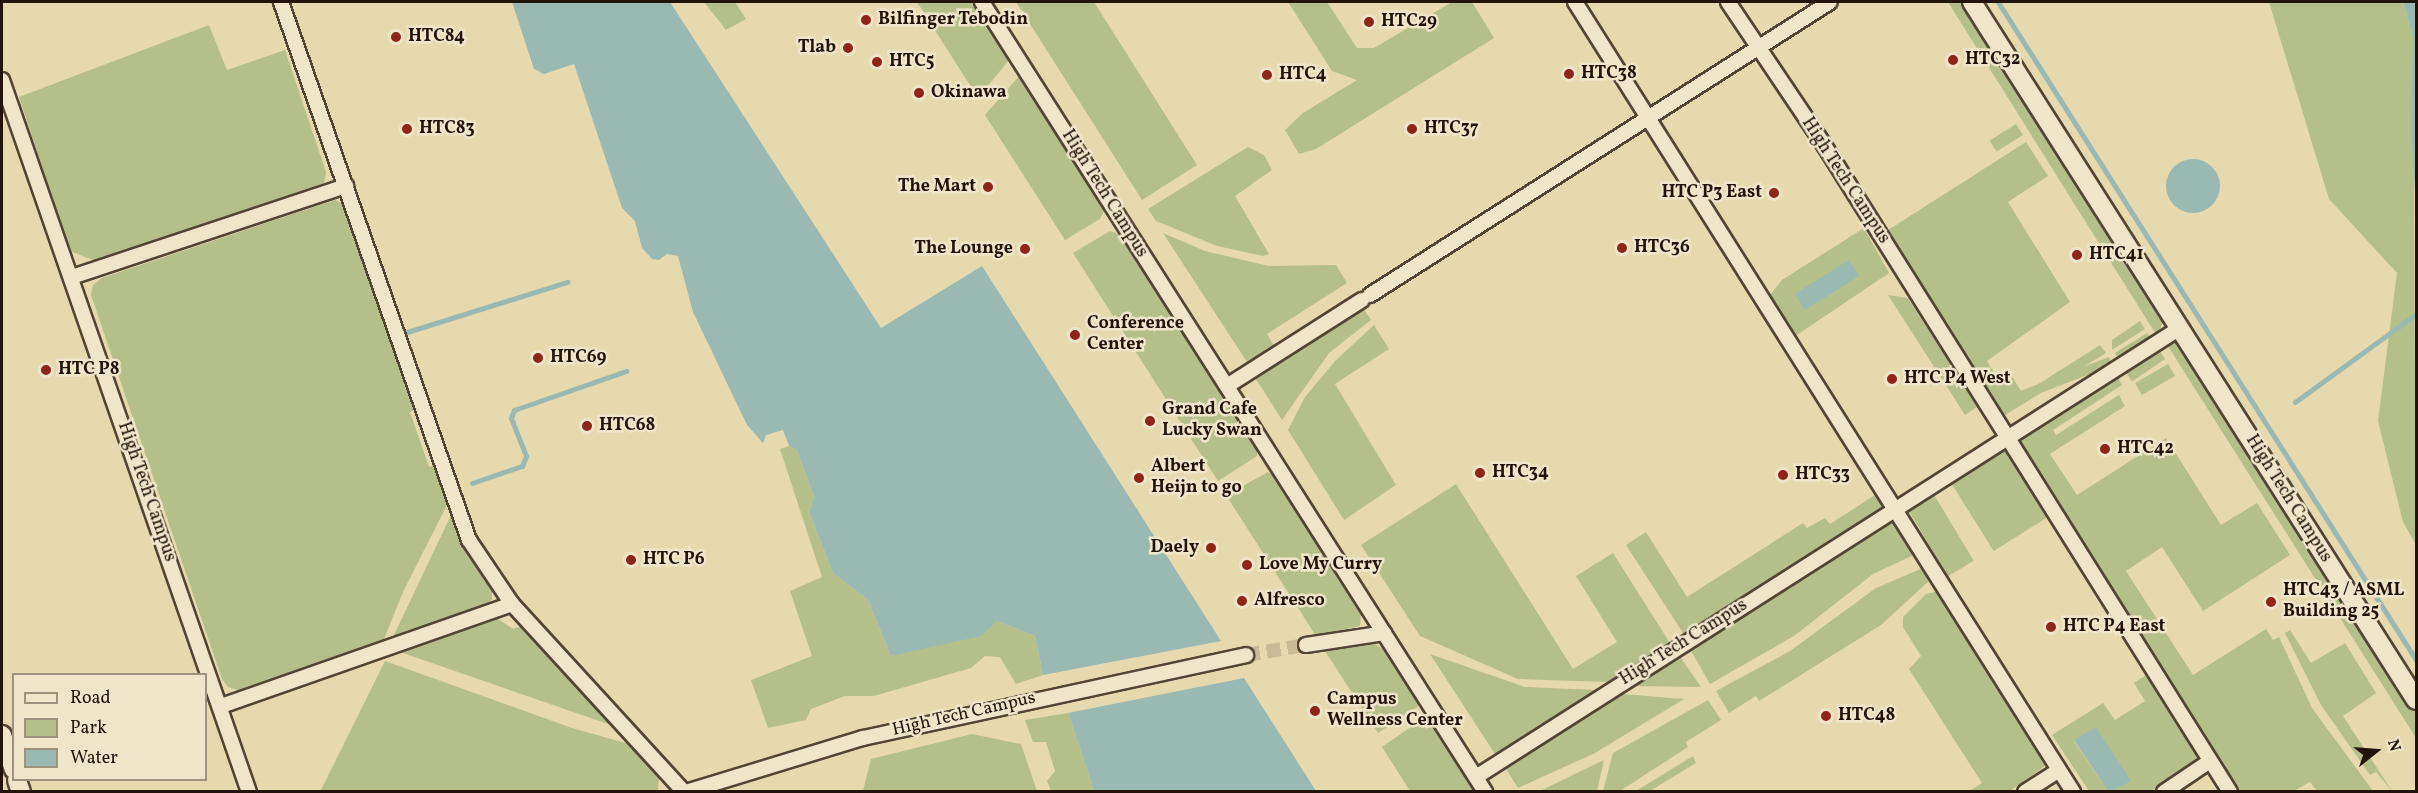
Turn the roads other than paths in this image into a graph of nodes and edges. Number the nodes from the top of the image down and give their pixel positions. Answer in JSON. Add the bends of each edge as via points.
{"nodes":[{"id":1,"x":281,"y":2,"type":"edge"},
{"id":2,"x":982,"y":2,"type":"edge"},
{"id":3,"x":1575,"y":2,"type":"edge"},
{"id":4,"x":1728,"y":2,"type":"edge"},
{"id":5,"x":1830,"y":2,"type":"edge"},
{"id":6,"x":1972,"y":2,"type":"edge"},
{"id":7,"x":1757,"y":48,"type":"junction"},
{"id":8,"x":2,"y":80,"type":"edge"},
{"id":9,"x":1648,"y":117,"type":"junction"},
{"id":10,"x":346,"y":186,"type":"junction"},
{"id":11,"x":72,"y":278,"type":"junction"},
{"id":12,"x":2180,"y":328,"type":"junction"},
{"id":13,"x":1227,"y":386,"type":"junction"},
{"id":14,"x":2007,"y":438,"type":"junction"},
{"id":15,"x":1894,"y":510,"type":"junction"},
{"id":16,"x":512,"y":604,"type":"junction"},
{"id":17,"x":1384,"y":633,"type":"junction"},
{"id":18,"x":1306,"y":645,"type":"tunnel mouth"},
{"id":19,"x":1246,"y":655,"type":"tunnel mouth"},
{"id":20,"x":2416,"y":700,"type":"edge"},
{"id":21,"x":221,"y":706,"type":"junction"},
{"id":22,"x":2,"y":735,"type":"edge"},
{"id":23,"x":2211,"y":761,"type":"junction"},
{"id":24,"x":12,"y":763,"type":"edge"},
{"id":25,"x":2059,"y":770,"type":"junction"},
{"id":26,"x":1476,"y":777,"type":"junction"},
{"id":27,"x":249,"y":792,"type":"edge"},
{"id":28,"x":685,"y":792,"type":"edge"},
{"id":29,"x":1485,"y":792,"type":"edge"},
{"id":30,"x":2025,"y":792,"type":"edge"},
{"id":31,"x":2073,"y":792,"type":"edge"},
{"id":32,"x":2164,"y":792,"type":"edge"},
{"id":33,"x":2230,"y":792,"type":"edge"}],
"edges":[{"from":1,"to":10,"type":"street","name":"High Tech Campus"},
{"from":2,"to":13,"type":"street","name":"High Tech Campus"},
{"from":3,"to":9,"type":"street"},
{"from":4,"to":7,"type":"street","name":"High Tech Campus"},
{"from":5,"to":7,"type":"street"},
{"from":6,"to":12,"type":"street","name":"High Tech Campus"},
{"from":7,"to":9,"type":"street"},
{"from":7,"to":14,"type":"street","name":"High Tech Campus","via":[[1824,145]]},
{"from":8,"to":11,"type":"street","name":"High Tech Campus"},
{"from":9,"to":13,"type":"street"},
{"from":9,"to":15,"type":"street"},
{"from":10,"to":11,"type":"street"},
{"from":10,"to":16,"type":"street","name":"High Tech Campus","via":[[469,540]]},
{"from":11,"to":21,"type":"street","name":"High Tech Campus"},
{"from":12,"to":14,"type":"street","name":"High Tech Campus"},
{"from":12,"to":20,"type":"street","name":"High Tech Campus"},
{"from":13,"to":17,"type":"street","name":"High Tech Campus"},
{"from":14,"to":15,"type":"street","name":"High Tech Campus"},
{"from":14,"to":23,"type":"street","name":"High Tech Campus"},
{"from":15,"to":25,"type":"street"},
{"from":15,"to":26,"type":"street","name":"High Tech Campus"},
{"from":16,"to":21,"type":"street"},
{"from":16,"to":28,"type":"street","name":"High Tech Campus"},
{"from":17,"to":18,"type":"street"},
{"from":17,"to":26,"type":"street","name":"High Tech Campus"},
{"from":19,"to":28,"type":"street","name":"High Tech Campus","via":[[863,738]]},
{"from":21,"to":27,"type":"street","name":"High Tech Campus"},
{"from":22,"to":24,"type":"street"},
{"from":23,"to":32,"type":"street"},
{"from":23,"to":33,"type":"street","name":"High Tech Campus"},
{"from":25,"to":30,"type":"street"},
{"from":25,"to":31,"type":"street"},
{"from":26,"to":29,"type":"street","name":"High Tech Campus"}]}
